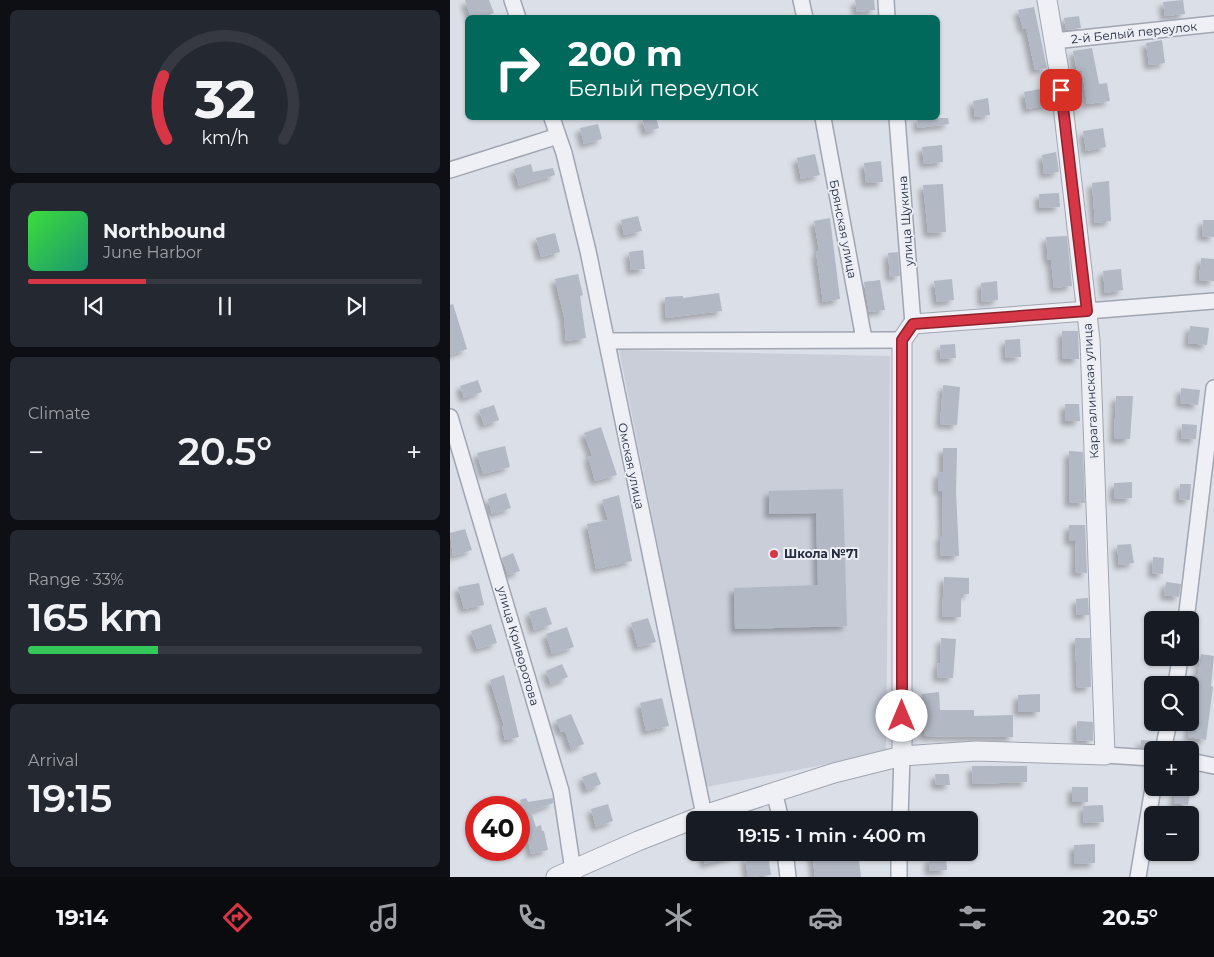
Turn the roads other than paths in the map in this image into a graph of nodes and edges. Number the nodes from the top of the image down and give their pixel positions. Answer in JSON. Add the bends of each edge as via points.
{"nodes":[{"id":1,"x":512,"y":0,"type":"edge"},
{"id":2,"x":801,"y":0,"type":"edge"},
{"id":3,"x":886,"y":0,"type":"edge"},
{"id":4,"x":1048,"y":0,"type":"edge"},
{"id":5,"x":517,"y":15,"type":"edge"},
{"id":6,"x":804,"y":15,"type":"edge"},
{"id":7,"x":887,"y":15,"type":"edge"},
{"id":8,"x":1214,"y":24,"type":"edge"},
{"id":9,"x":1054,"y":41,"type":"junction"},
{"id":10,"x":553,"y":120,"type":"edge"},
{"id":11,"x":824,"y":120,"type":"edge"},
{"id":12,"x":897,"y":120,"type":"edge"},
{"id":13,"x":558,"y":136,"type":"junction"},
{"id":14,"x":450,"y":170,"type":"edge"},
{"id":15,"x":1214,"y":301,"type":"edge"},
{"id":16,"x":1087,"y":311,"type":"junction"},
{"id":17,"x":908,"y":332,"type":"junction"},
{"id":18,"x":864,"y":339,"type":"junction"},
{"id":19,"x":607,"y":341,"type":"junction"},
{"id":20,"x":1214,"y":388,"type":"edge"},
{"id":21,"x":450,"y":417,"type":"edge"},
{"id":22,"x":1208,"y":488,"type":"edge"},
{"id":23,"x":1188,"y":611,"type":"edge"},
{"id":24,"x":1105,"y":755,"type":"junction"},
{"id":25,"x":902,"y":756,"type":"junction"},
{"id":26,"x":1144,"y":757,"type":"edge"},
{"id":27,"x":1199,"y":764,"type":"edge"},
{"id":28,"x":1214,"y":766,"type":"edge"},
{"id":29,"x":774,"y":791,"type":"junction"},
{"id":30,"x":1152,"y":796,"type":"edge"},
{"id":31,"x":703,"y":811,"type":"edge"},
{"id":32,"x":716,"y":811,"type":"edge"},
{"id":33,"x":779,"y":811,"type":"edge"},
{"id":34,"x":900,"y":811,"type":"edge"},
{"id":35,"x":686,"y":822,"type":"edge"},
{"id":36,"x":786,"y":861,"type":"edge"},
{"id":37,"x":899,"y":861,"type":"edge"},
{"id":38,"x":567,"y":875,"type":"edge"},
{"id":39,"x":788,"y":877,"type":"edge"},
{"id":40,"x":899,"y":877,"type":"edge"},
{"id":41,"x":1138,"y":877,"type":"edge"}],
"edges":[{"from":1,"to":5,"type":"street"},
{"from":2,"to":6,"type":"street"},
{"from":3,"to":7,"type":"street"},
{"from":4,"to":9,"type":"street","name":"Карагалинская улица"},
{"from":8,"to":9,"type":"street","name":"2-й Белый переулок"},
{"from":9,"to":16,"type":"street","name":"Карагалинская улица"},
{"from":10,"to":13,"type":"street","name":"Омская улица"},
{"from":11,"to":18,"type":"street","name":"Брянская улица"},
{"from":12,"to":17,"type":"street","name":"улица Щукина"},
{"from":13,"to":14,"type":"street"},
{"from":13,"to":19,"type":"street","name":"Омская улица"},
{"from":15,"to":16,"type":"street"},
{"from":16,"to":17,"type":"street"},
{"from":16,"to":24,"type":"street","name":"Карагалинская улица"},
{"from":17,"to":18,"type":"street"},
{"from":17,"to":25,"type":"street","name":"улица Щукина"},
{"from":18,"to":19,"type":"street"},
{"from":19,"to":31,"type":"street","name":"Омская улица"},
{"from":20,"to":22,"type":"street"},
{"from":21,"to":38,"type":"street","name":"улица Криворотова","via":[[561,791]]},
{"from":22,"to":23,"type":"street"},
{"from":24,"to":25,"type":"street","via":[[976,751]]},
{"from":24,"to":26,"type":"street"},
{"from":25,"to":29,"type":"street"},
{"from":25,"to":34,"type":"street","name":"улица Щукина"},
{"from":27,"to":28,"type":"street"},
{"from":29,"to":32,"type":"street"},
{"from":29,"to":33,"type":"street"},
{"from":30,"to":41,"type":"street"},
{"from":35,"to":38,"type":"street"},
{"from":36,"to":39,"type":"street"},
{"from":37,"to":40,"type":"street"}]}
